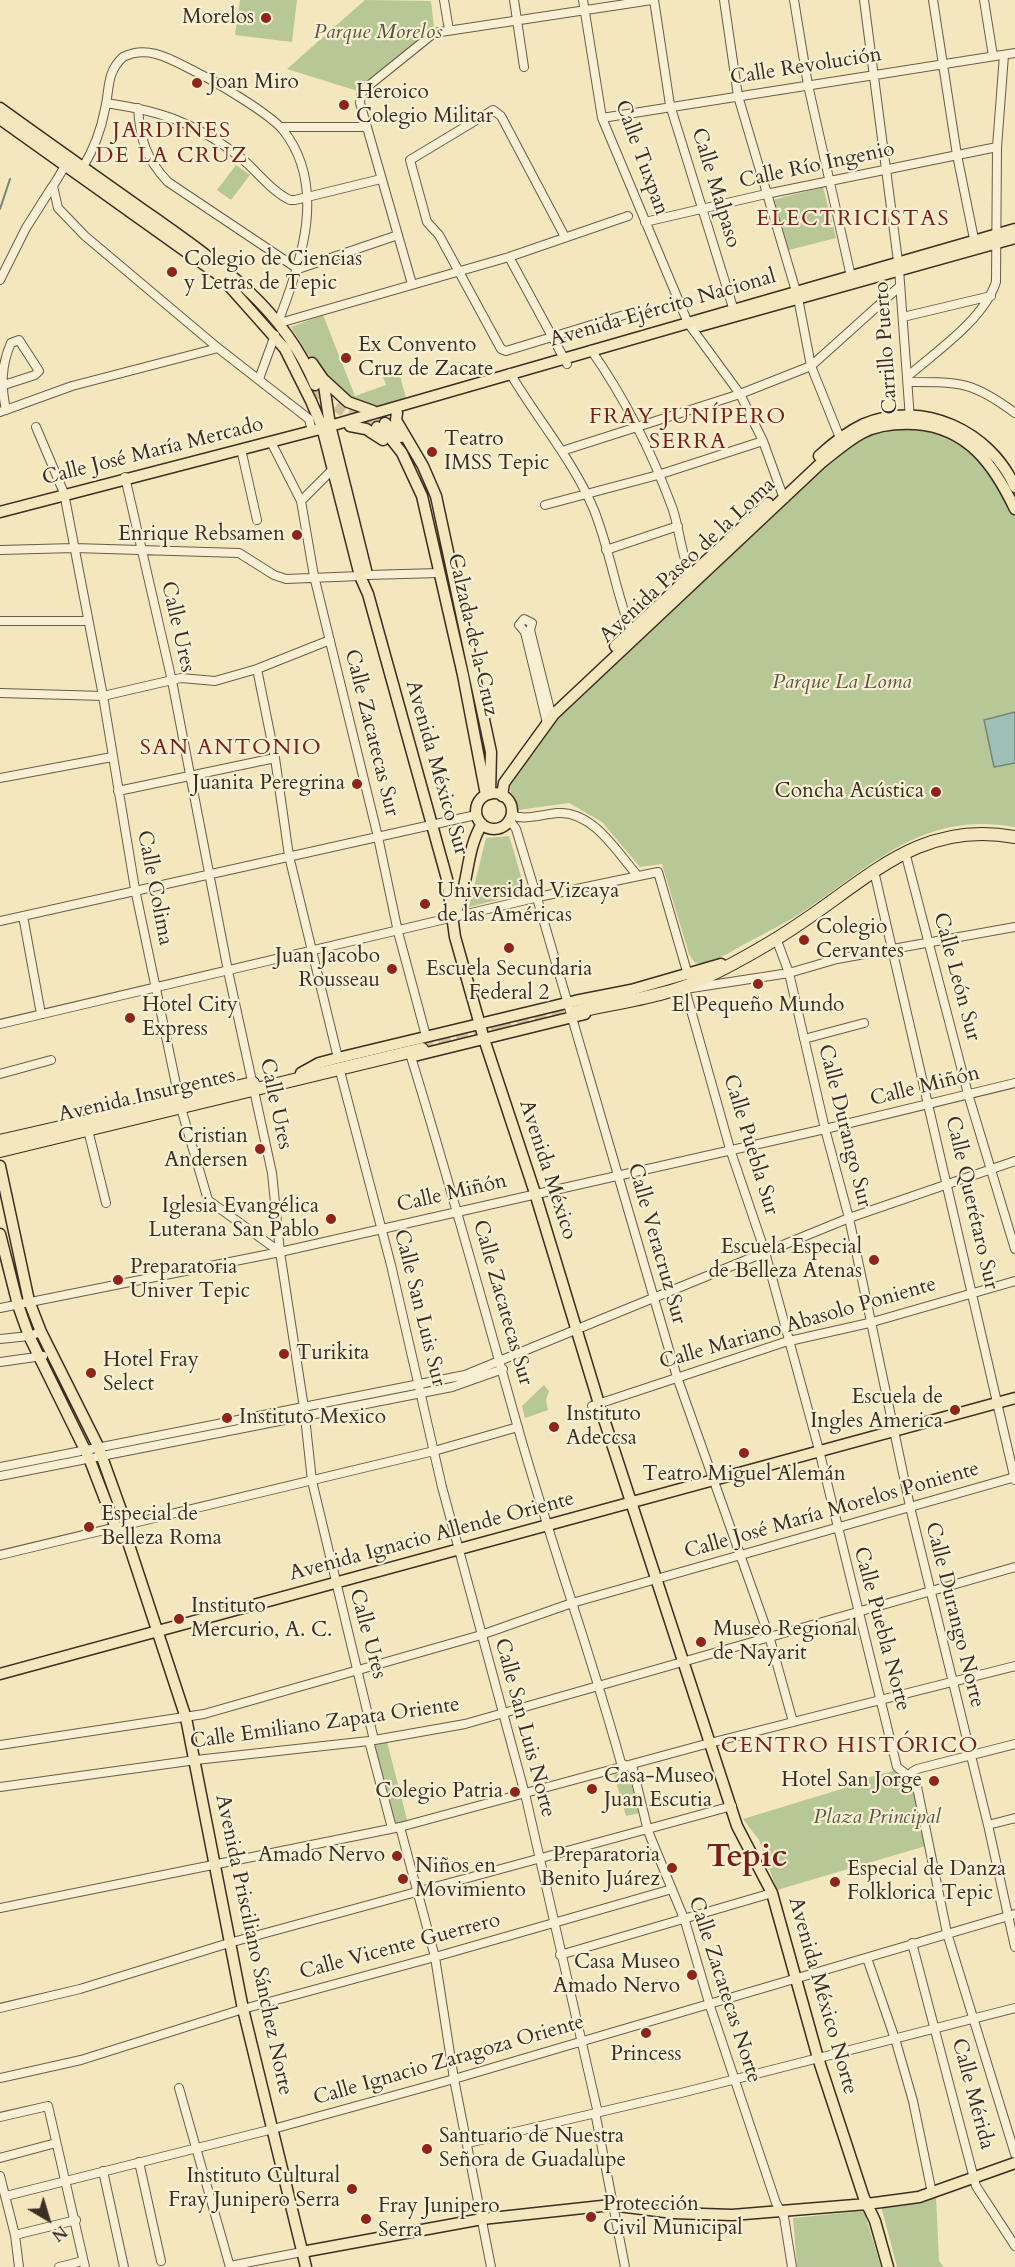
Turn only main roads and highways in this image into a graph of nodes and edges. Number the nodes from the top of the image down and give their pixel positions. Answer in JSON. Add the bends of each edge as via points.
{"nodes":[{"id":1,"x":0,"y":108,"type":"edge"},
{"id":2,"x":0,"y":119,"type":"edge"},
{"id":3,"x":1015,"y":229,"type":"edge"},
{"id":4,"x":1015,"y":238,"type":"edge"},
{"id":5,"x":996,"y":239,"type":"junction"},
{"id":6,"x":224,"y":274,"type":"junction"},
{"id":7,"x":512,"y":376,"type":"junction"},
{"id":8,"x":317,"y":384,"type":"junction"},
{"id":9,"x":376,"y":412,"type":"junction"},
{"id":10,"x":397,"y":413,"type":"junction"},
{"id":11,"x":910,"y":420,"type":"junction"},
{"id":12,"x":350,"y":426,"type":"junction"},
{"id":13,"x":323,"y":430,"type":"junction"},
{"id":14,"x":336,"y":473,"type":"junction"},
{"id":15,"x":1015,"y":487,"type":"edge"},
{"id":16,"x":783,"y":495,"type":"junction"},
{"id":17,"x":1015,"y":509,"type":"edge"},
{"id":18,"x":0,"y":512,"type":"edge"},
{"id":19,"x":439,"y":514,"type":"junction"},
{"id":20,"x":430,"y":540,"type":"junction"},
{"id":21,"x":363,"y":576,"type":"junction"},
{"id":22,"x":368,"y":594,"type":"junction"},
{"id":23,"x":466,"y":638,"type":"junction"},
{"id":24,"x":455,"y":642,"type":"junction"},
{"id":25,"x":493,"y":795,"type":"junction"},
{"id":26,"x":479,"y":820,"type":"junction"},
{"id":27,"x":1015,"y":837,"type":"edge"},
{"id":28,"x":468,"y":873,"type":"junction"},
{"id":29,"x":447,"y":879,"type":"junction"},
{"id":30,"x":452,"y":919,"type":"junction"},
{"id":31,"x":776,"y":938,"type":"junction"},
{"id":32,"x":684,"y":989,"type":"road end"},
{"id":33,"x":571,"y":1010,"type":"junction"},
{"id":34,"x":479,"y":1023,"type":"junction"},
{"id":35,"x":484,"y":1039,"type":"junction"},
{"id":36,"x":427,"y":1043,"type":"junction"},
{"id":37,"x":302,"y":1076,"type":"junction"},
{"id":38,"x":180,"y":1104,"type":"junction"},
{"id":39,"x":0,"y":1141,"type":"edge"},
{"id":40,"x":0,"y":1151,"type":"edge"},
{"id":41,"x":0,"y":1166,"type":"edge"},
{"id":42,"x":0,"y":1234,"type":"edge"},
{"id":43,"x":1015,"y":1398,"type":"edge"},
{"id":44,"x":596,"y":1403,"type":"joint"},
{"id":45,"x":631,"y":1503,"type":"junction"},
{"id":46,"x":122,"y":1529,"type":"junction"},
{"id":47,"x":157,"y":1632,"type":"junction"},
{"id":48,"x":0,"y":1674,"type":"edge"},
{"id":49,"x":1015,"y":2163,"type":"edge"},
{"id":50,"x":862,"y":2204,"type":"junction"},
{"id":51,"x":302,"y":2252,"type":"junction"},
{"id":52,"x":306,"y":2267,"type":"edge"},
{"id":53,"x":888,"y":2267,"type":"edge"}],
"edges":[{"from":1,"to":6,"type":"main road"},
{"from":2,"to":6,"type":"main road"},
{"from":3,"to":5,"type":"main road","name":"Avenida Ejército Nacional"},
{"from":4,"to":5,"type":"main road","name":"Avenida Ejército Nacional"},
{"from":5,"to":7,"type":"main road","name":"Avenida Ejército Nacional"},
{"from":6,"to":8,"type":"main road","via":[[264,305],[284,327]]},
{"from":6,"to":8,"type":"main road","name":"Avenida México Sur","via":[[250,287],[282,320],[303,347]]},
{"from":6,"to":13,"type":"main road","name":"Avenida México Sur","via":[[275,334],[295,367]]},
{"from":7,"to":9,"type":"main road","name":"Avenida Ejército Nacional"},
{"from":7,"to":10,"type":"main road","name":"Avenida Ejército Nacional"},
{"from":8,"to":9,"type":"main road"},
{"from":8,"to":13,"type":"main road","name":"Avenida México Sur"},
{"from":9,"to":13,"type":"main road","name":"Avenida Ejército Nacional"},
{"from":10,"to":12,"type":"main road","name":"Avenida Ejército Nacional"},
{"from":10,"to":19,"type":"main road","via":[[396,420],[430,479]]},
{"from":11,"to":15,"type":"main road","name":"Avenida Paseo de la Loma","via":[[954,424],[978,439],[995,455]]},
{"from":11,"to":16,"type":"main road","name":"Avenida Paseo de la Loma","via":[[883,425],[852,439]]},
{"from":11,"to":16,"type":"main road","name":"Avenida Paseo de la Loma","via":[[883,418],[840,438]]},
{"from":11,"to":17,"type":"main road","name":"Avenida Paseo de la Loma","via":[[947,430],[969,442],[998,474]]},
{"from":12,"to":13,"type":"main road","name":"Avenida Ejército Nacional"},
{"from":12,"to":20,"type":"main road","via":[[366,429],[389,445],[409,479]]},
{"from":13,"to":14,"type":"main road","name":"Avenida México Sur"},
{"from":13,"to":18,"type":"main road","name":"Calle José María Mercado","via":[[125,477]]},
{"from":13,"to":21,"type":"main road","name":"Avenida México Sur"},
{"from":14,"to":21,"type":"main road","name":"Avenida México Sur"},
{"from":14,"to":22,"type":"main road"},
{"from":16,"to":25,"type":"main road","name":"Avenida Paseo de la Loma","via":[[549,716]]},
{"from":19,"to":20,"type":"main road","name":"Calzada de la Cruz","via":[[421,469],[402,440],[381,425],[417,484]]},
{"from":19,"to":23,"type":"main road","name":"Calzada de la Cruz"},
{"from":20,"to":24,"type":"main road","name":"Calzada de la Cruz"},
{"from":21,"to":22,"type":"main road","name":"Avenida México Sur"},
{"from":22,"to":29,"type":"main road","name":"Avenida México Sur"},
{"from":23,"to":24,"type":"main road"},
{"from":23,"to":25,"type":"main road","name":"Calzada de la Cruz","via":[[491,752]]},
{"from":24,"to":25,"type":"main road","name":"Calzada de la Cruz"},
{"from":25,"to":26,"type":"main road","via":[[479,802]]},
{"from":25,"to":26,"type":"main road","via":[[511,806],[510,817],[497,829]]},
{"from":26,"to":28,"type":"main road"},
{"from":27,"to":31,"type":"highway","via":[[985,833],[951,836],[905,852]]},
{"from":28,"to":29,"type":"main road","via":[[459,886]]},
{"from":28,"to":30,"type":"main road"},
{"from":29,"to":30,"type":"main road","name":"Avenida México Sur"},
{"from":30,"to":34,"type":"main road","name":"Avenida México Sur"},
{"from":31,"to":33,"type":"main road","via":[[710,969]]},
{"from":31,"to":33,"type":"highway","via":[[697,981]]},
{"from":32,"to":33,"type":"main road"},
{"from":33,"to":34,"type":"main road","name":"Avenida Insurgentes"},
{"from":33,"to":35,"type":"main road"},
{"from":34,"to":35,"type":"main road","name":"Avenida México"},
{"from":34,"to":36,"type":"main road","name":"Avenida Insurgentes"},
{"from":35,"to":36,"type":"main road"},
{"from":35,"to":44,"type":"main road","name":"Avenida México","via":[[535,1194]]},
{"from":36,"to":37,"type":"highway","name":"Avenida Insurgentes"},
{"from":36,"to":37,"type":"main road","name":"Avenida Insurgentes","via":[[319,1063]]},
{"from":36,"to":37,"type":"main road","name":"Avenida Insurgentes","via":[[411,1056],[341,1075]]},
{"from":37,"to":38,"type":"highway","name":"Avenida Insurgentes"},
{"from":38,"to":39,"type":"highway","name":"Avenida Insurgentes"},
{"from":38,"to":40,"type":"highway","name":"Avenida Insurgentes"},
{"from":41,"to":46,"type":"main road","via":[[29,1301],[40,1332],[99,1451]]},
{"from":42,"to":46,"type":"main road","via":[[29,1336]]},
{"from":43,"to":45,"type":"main road","name":"Avenida Ignacio Allende Oriente"},
{"from":44,"to":45,"type":"main road","name":"Avenida México Norte"},
{"from":45,"to":47,"type":"main road","name":"Avenida Ignacio Allende Oriente"},
{"from":45,"to":50,"type":"main road","name":"Avenida México Norte","via":[[737,1826],[772,1893]]},
{"from":46,"to":47,"type":"main road","name":"Avenida Prisciliano Sánchez Norte"},
{"from":47,"to":48,"type":"main road","name":"Avenida Ignacio Allende Oriente"},
{"from":47,"to":51,"type":"main road","name":"Avenida Prisciliano Sánchez Norte","via":[[196,1760],[243,2009]]},
{"from":49,"to":50,"type":"main road","via":[[932,2193]]},
{"from":50,"to":51,"type":"main road","via":[[732,2215],[611,2205],[482,2219]]},
{"from":50,"to":53,"type":"main road","name":"Avenida México Norte"},
{"from":51,"to":52,"type":"main road","name":"Avenida Prisciliano Sánchez Norte"}]}
